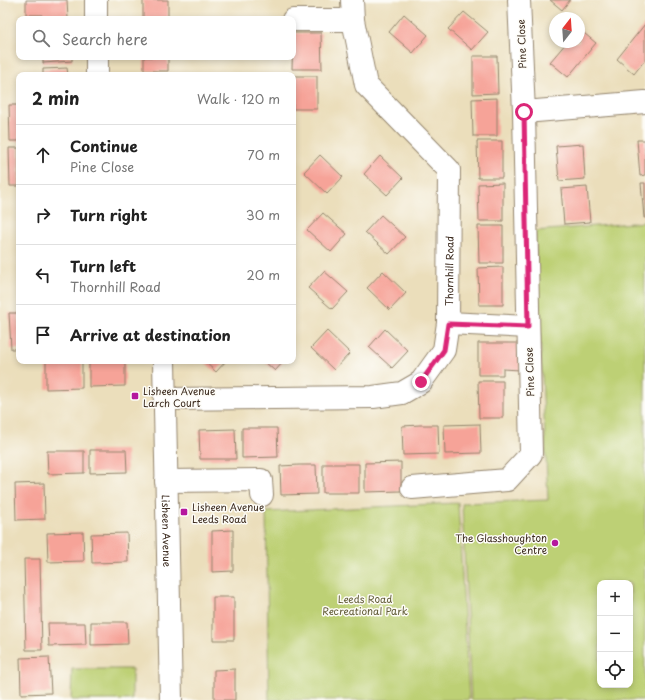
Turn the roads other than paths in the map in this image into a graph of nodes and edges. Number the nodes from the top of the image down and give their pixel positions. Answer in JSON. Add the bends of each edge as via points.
{"nodes":[{"id":1,"x":96,"y":0,"type":"edge"},
{"id":2,"x":519,"y":0,"type":"edge"},
{"id":3,"x":352,"y":10,"type":"edge"},
{"id":4,"x":96,"y":16,"type":"edge"},
{"id":5,"x":296,"y":19,"type":"edge"},
{"id":6,"x":97,"y":60,"type":"edge"},
{"id":7,"x":97,"y":72,"type":"edge"},
{"id":8,"x":645,"y":102,"type":"edge"},
{"id":9,"x":524,"y":112,"type":"junction"},
{"id":10,"x":448,"y":324,"type":"junction"},
{"id":11,"x":528,"y":327,"type":"junction"},
{"id":12,"x":164,"y":364,"type":"edge"},
{"id":13,"x":165,"y":399,"type":"junction"},
{"id":14,"x":166,"y":481,"type":"junction"},
{"id":15,"x":412,"y":488,"type":"dead end"},
{"id":16,"x":262,"y":495,"type":"dead end"},
{"id":17,"x":171,"y":700,"type":"edge"}],
"edges":[{"from":1,"to":4,"type":"street"},
{"from":2,"to":9,"type":"street","name":"Pine Close"},
{"from":3,"to":5,"type":"street"},
{"from":3,"to":10,"type":"street","name":"Thornhill Road","via":[[366,85],[449,170]]},
{"from":6,"to":7,"type":"street"},
{"from":8,"to":9,"type":"street"},
{"from":9,"to":11,"type":"street","name":"Pine Close"},
{"from":10,"to":11,"type":"street"},
{"from":10,"to":13,"type":"street","name":"Thornhill Road","via":[[444,350],[421,382],[402,393],[373,397]]},
{"from":11,"to":15,"type":"street","name":"Pine Close","via":[[532,454],[508,480]]},
{"from":12,"to":13,"type":"street","name":"Lisheen Avenue"},
{"from":13,"to":14,"type":"street","name":"Lisheen Avenue"},
{"from":14,"to":16,"type":"street","via":[[261,480]]},
{"from":14,"to":17,"type":"street","name":"Lisheen Avenue"}]}
